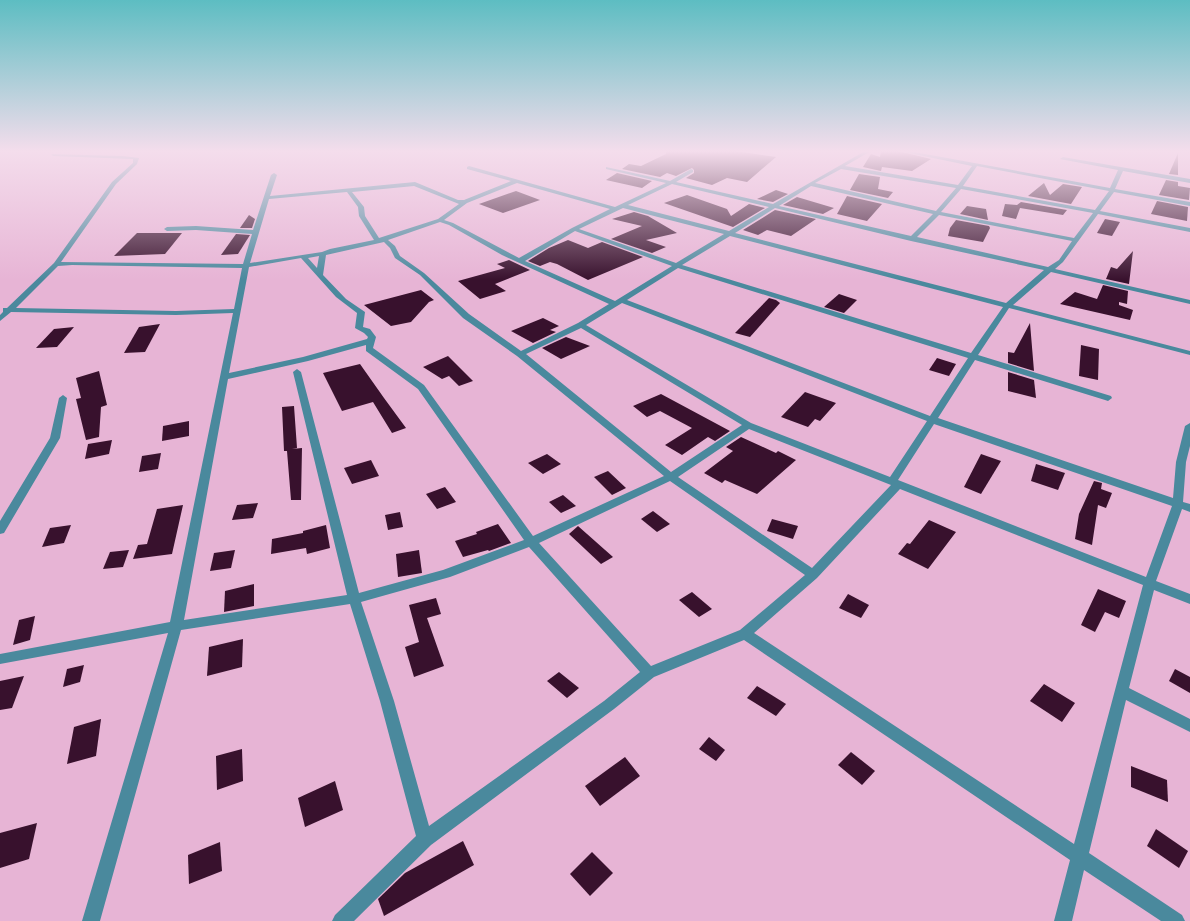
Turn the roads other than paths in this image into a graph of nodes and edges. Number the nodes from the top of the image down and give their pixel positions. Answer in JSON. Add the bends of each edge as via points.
{"nodes":[{"id":1,"x":106,"y":194,"type":"edge"},
{"id":2,"x":267,"y":194,"type":"edge"},
{"id":3,"x":307,"y":194,"type":"edge"},
{"id":4,"x":351,"y":194,"type":"edge"},
{"id":5,"x":438,"y":194,"type":"edge"},
{"id":6,"x":486,"y":194,"type":"edge"},
{"id":7,"x":564,"y":194,"type":"edge"},
{"id":8,"x":648,"y":194,"type":"edge"},
{"id":9,"x":717,"y":194,"type":"edge"},
{"id":10,"x":794,"y":194,"type":"edge"},
{"id":11,"x":854,"y":194,"type":"edge"},
{"id":12,"x":955,"y":194,"type":"edge"},
{"id":13,"x":999,"y":194,"type":"edge"},
{"id":14,"x":1109,"y":194,"type":"edge"},
{"id":15,"x":1134,"y":194,"type":"edge"},
{"id":16,"x":266,"y":198,"type":"junction"},
{"id":17,"x":465,"y":202,"type":"junction"},
{"id":18,"x":1190,"y":204,"type":"edge"},
{"id":19,"x":772,"y":207,"type":"junction"},
{"id":20,"x":620,"y":208,"type":"junction"},
{"id":21,"x":1096,"y":212,"type":"junction"},
{"id":22,"x":938,"y":213,"type":"junction"},
{"id":23,"x":440,"y":220,"type":"junction"},
{"id":24,"x":167,"y":229,"type":"dead end"},
{"id":25,"x":574,"y":229,"type":"junction"},
{"id":26,"x":1190,"y":230,"type":"edge"},
{"id":27,"x":256,"y":232,"type":"junction"},
{"id":28,"x":728,"y":234,"type":"junction"},
{"id":29,"x":911,"y":238,"type":"junction"},
{"id":30,"x":1075,"y":240,"type":"junction"},
{"id":31,"x":378,"y":241,"type":"junction"},
{"id":32,"x":323,"y":254,"type":"junction"},
{"id":33,"x":303,"y":256,"type":"junction"},
{"id":34,"x":520,"y":261,"type":"junction"},
{"id":35,"x":56,"y":264,"type":"junction"},
{"id":36,"x":246,"y":266,"type":"junction"},
{"id":37,"x":677,"y":266,"type":"junction"},
{"id":38,"x":1049,"y":270,"type":"junction"},
{"id":39,"x":319,"y":275,"type":"junction"},
{"id":40,"x":618,"y":302,"type":"junction"},
{"id":41,"x":1190,"y":302,"type":"edge"},
{"id":42,"x":1007,"y":306,"type":"junction"},
{"id":43,"x":4,"y":310,"type":"edge"},
{"id":44,"x":238,"y":311,"type":"junction"},
{"id":45,"x":0,"y":319,"type":"edge"},
{"id":46,"x":581,"y":325,"type":"junction"},
{"id":47,"x":370,"y":341,"type":"junction"},
{"id":48,"x":1190,"y":353,"type":"edge"},
{"id":49,"x":520,"y":354,"type":"junction"},
{"id":50,"x":973,"y":356,"type":"junction"},
{"id":51,"x":297,"y":372,"type":"dead end"},
{"id":52,"x":225,"y":377,"type":"junction"},
{"id":53,"x":63,"y":398,"type":"dead end"},
{"id":54,"x":1108,"y":398,"type":"dead end"},
{"id":55,"x":933,"y":420,"type":"junction"},
{"id":56,"x":748,"y":425,"type":"junction"},
{"id":57,"x":1190,"y":426,"type":"edge"},
{"id":58,"x":671,"y":477,"type":"junction"},
{"id":59,"x":895,"y":483,"type":"junction"},
{"id":60,"x":1184,"y":506,"type":"edge"},
{"id":61,"x":0,"y":530,"type":"edge"},
{"id":62,"x":530,"y":542,"type":"junction"},
{"id":63,"x":813,"y":575,"type":"junction"},
{"id":64,"x":1150,"y":584,"type":"junction"},
{"id":65,"x":354,"y":599,"type":"junction"},
{"id":66,"x":1190,"y":599,"type":"edge"},
{"id":67,"x":176,"y":626,"type":"junction"},
{"id":68,"x":744,"y":634,"type":"junction"},
{"id":69,"x":0,"y":658,"type":"edge"},
{"id":70,"x":649,"y":673,"type":"junction"},
{"id":71,"x":1122,"y":691,"type":"junction"},
{"id":72,"x":1190,"y":726,"type":"edge"},
{"id":73,"x":425,"y":839,"type":"junction"},
{"id":74,"x":1080,"y":857,"type":"junction"},
{"id":75,"x":91,"y":921,"type":"edge"},
{"id":76,"x":341,"y":921,"type":"edge"},
{"id":77,"x":1063,"y":921,"type":"edge"},
{"id":78,"x":1176,"y":921,"type":"edge"}],
"edges":[{"from":1,"to":35,"type":"street"},
{"from":2,"to":16,"type":"street"},
{"from":3,"to":16,"type":"street"},
{"from":4,"to":31,"type":"street"},
{"from":5,"to":17,"type":"street","via":[[457,202]]},
{"from":6,"to":17,"type":"street"},
{"from":7,"to":20,"type":"street"},
{"from":8,"to":20,"type":"street"},
{"from":9,"to":19,"type":"street"},
{"from":10,"to":19,"type":"street"},
{"from":11,"to":22,"type":"street"},
{"from":12,"to":22,"type":"street"},
{"from":13,"to":21,"type":"street"},
{"from":14,"to":21,"type":"street"},
{"from":15,"to":18,"type":"street"},
{"from":16,"to":27,"type":"street"},
{"from":17,"to":23,"type":"street"},
{"from":19,"to":28,"type":"street"},
{"from":19,"to":29,"type":"street"},
{"from":20,"to":25,"type":"street"},
{"from":20,"to":28,"type":"street"},
{"from":21,"to":26,"type":"street"},
{"from":21,"to":30,"type":"street"},
{"from":22,"to":29,"type":"street"},
{"from":22,"to":30,"type":"street"},
{"from":23,"to":31,"type":"street"},
{"from":23,"to":34,"type":"street"},
{"from":24,"to":27,"type":"street"},
{"from":25,"to":34,"type":"street"},
{"from":25,"to":37,"type":"street"},
{"from":27,"to":36,"type":"street"},
{"from":28,"to":37,"type":"street"},
{"from":28,"to":42,"type":"street"},
{"from":29,"to":38,"type":"street"},
{"from":30,"to":38,"type":"street","via":[[1061,261]]},
{"from":31,"to":32,"type":"street"},
{"from":31,"to":49,"type":"street","via":[[385,240],[393,248],[396,257],[422,274],[466,316]]},
{"from":32,"to":33,"type":"street"},
{"from":32,"to":39,"type":"street"},
{"from":33,"to":36,"type":"street"},
{"from":33,"to":39,"type":"street"},
{"from":34,"to":40,"type":"street"},
{"from":35,"to":36,"type":"street"},
{"from":35,"to":43,"type":"street"},
{"from":36,"to":44,"type":"street"},
{"from":37,"to":40,"type":"street"},
{"from":37,"to":50,"type":"street"},
{"from":38,"to":41,"type":"street"},
{"from":38,"to":42,"type":"street"},
{"from":39,"to":47,"type":"street","via":[[351,308],[361,312],[359,328],[367,331],[372,337]]},
{"from":40,"to":46,"type":"street"},
{"from":40,"to":55,"type":"street"},
{"from":42,"to":48,"type":"street"},
{"from":42,"to":50,"type":"street"},
{"from":43,"to":44,"type":"street","via":[[176,313]]},
{"from":43,"to":45,"type":"street"},
{"from":44,"to":52,"type":"street"},
{"from":46,"to":49,"type":"street"},
{"from":46,"to":56,"type":"street"},
{"from":47,"to":52,"type":"street"},
{"from":47,"to":62,"type":"street","via":[[369,349],[421,387]]},
{"from":49,"to":58,"type":"street"},
{"from":50,"to":54,"type":"street"},
{"from":50,"to":55,"type":"street"},
{"from":51,"to":65,"type":"street"},
{"from":52,"to":67,"type":"street"},
{"from":53,"to":61,"type":"street","via":[[54,438]]},
{"from":55,"to":59,"type":"street"},
{"from":55,"to":60,"type":"street"},
{"from":56,"to":58,"type":"street"},
{"from":56,"to":59,"type":"street"},
{"from":57,"to":60,"type":"street","via":[[1181,462]]},
{"from":58,"to":62,"type":"street"},
{"from":58,"to":63,"type":"street"},
{"from":59,"to":63,"type":"street"},
{"from":59,"to":64,"type":"street"},
{"from":60,"to":64,"type":"street"},
{"from":62,"to":65,"type":"street","via":[[446,574]]},
{"from":62,"to":70,"type":"street"},
{"from":63,"to":68,"type":"street"},
{"from":64,"to":66,"type":"street"},
{"from":64,"to":71,"type":"street"},
{"from":65,"to":67,"type":"street"},
{"from":65,"to":73,"type":"street","via":[[387,701]]},
{"from":67,"to":69,"type":"street"},
{"from":67,"to":75,"type":"street"},
{"from":68,"to":70,"type":"street"},
{"from":68,"to":74,"type":"street"},
{"from":70,"to":73,"type":"street"},
{"from":71,"to":72,"type":"street"},
{"from":71,"to":74,"type":"street"},
{"from":73,"to":76,"type":"street"},
{"from":74,"to":77,"type":"street"},
{"from":74,"to":78,"type":"street"}]}
